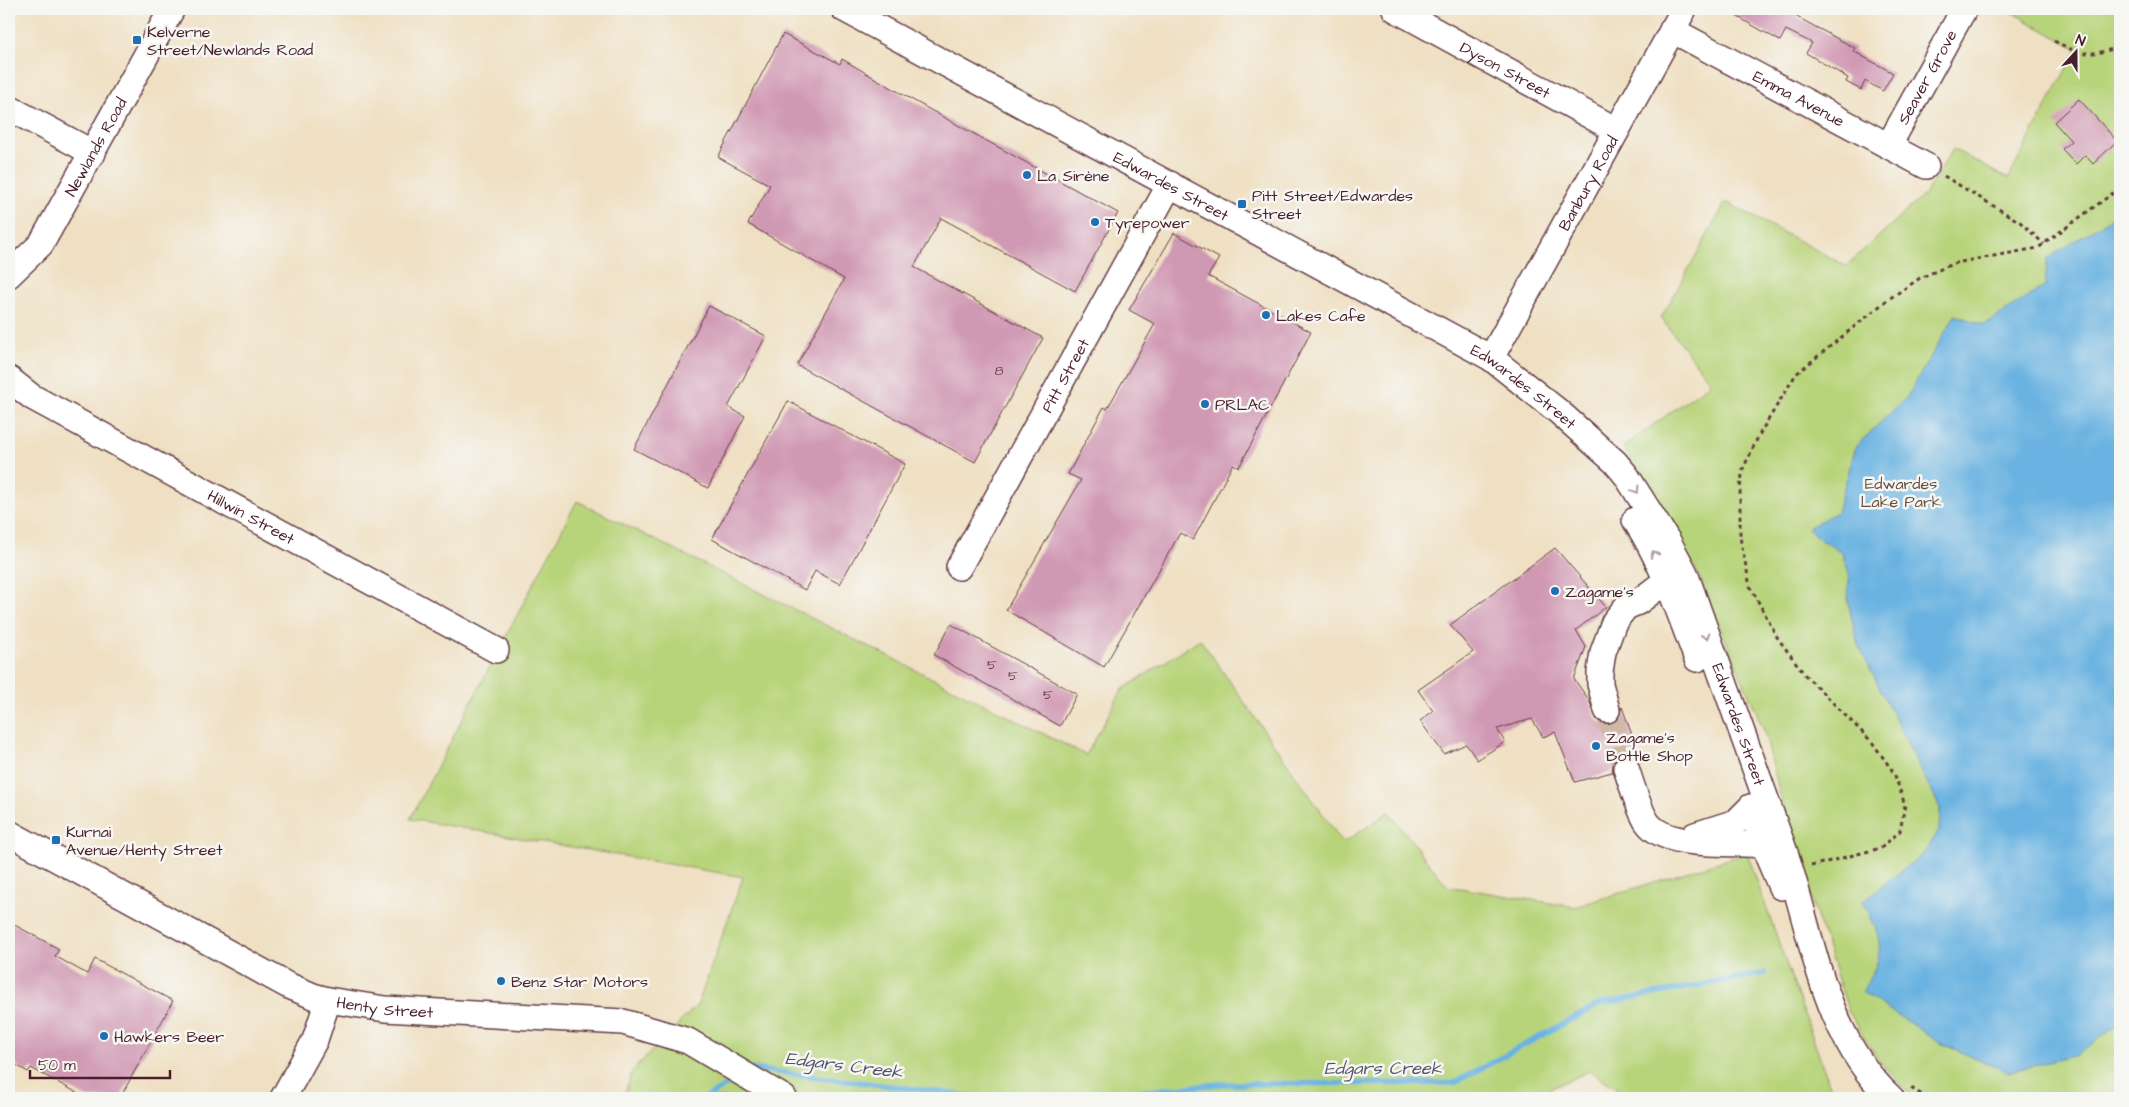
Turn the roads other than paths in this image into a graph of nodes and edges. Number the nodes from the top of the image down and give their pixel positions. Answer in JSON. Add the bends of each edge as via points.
{"nodes":[{"id":1,"x":172,"y":9,"type":"edge"},
{"id":2,"x":844,"y":9,"type":"edge"},
{"id":3,"x":1395,"y":9,"type":"edge"},
{"id":4,"x":1964,"y":9,"type":"edge"},
{"id":5,"x":1678,"y":19,"type":"edge"},
{"id":6,"x":9,"y":108,"type":"edge"},
{"id":7,"x":1616,"y":130,"type":"junction"},
{"id":8,"x":1889,"y":145,"type":"junction"},
{"id":9,"x":93,"y":153,"type":"junction"},
{"id":10,"x":1926,"y":166,"type":"road end"},
{"id":11,"x":1170,"y":184,"type":"junction"},
{"id":12,"x":9,"y":275,"type":"edge"},
{"id":13,"x":1491,"y":358,"type":"junction"},
{"id":14,"x":9,"y":379,"type":"edge"},
{"id":15,"x":959,"y":567,"type":"dead end"},
{"id":16,"x":1677,"y":581,"type":"junction"},
{"id":17,"x":496,"y":650,"type":"dead end"},
{"id":18,"x":1607,"y":710,"type":"tunnel mouth"},
{"id":19,"x":1626,"y":768,"type":"tunnel mouth"},
{"id":20,"x":1763,"y":811,"type":"junction"},
{"id":21,"x":9,"y":833,"type":"edge"},
{"id":22,"x":1674,"y":840,"type":"junction"},
{"id":23,"x":1763,"y":845,"type":"junction"},
{"id":24,"x":1819,"y":974,"type":"junction"},
{"id":25,"x":328,"y":1000,"type":"junction"},
{"id":26,"x":1899,"y":1092,"type":"edge"},
{"id":27,"x":284,"y":1098,"type":"edge"},
{"id":28,"x":784,"y":1098,"type":"edge"}],
"edges":[{"from":1,"to":9,"type":"street","name":"Newlands Road"},
{"from":2,"to":11,"type":"street","name":"Edwardes Street"},
{"from":3,"to":7,"type":"street","name":"Dyson Street"},
{"from":4,"to":8,"type":"street","name":"Seaver Grove"},
{"from":5,"to":7,"type":"street","name":"Banbury Road"},
{"from":5,"to":8,"type":"street","name":"Emma Avenue"},
{"from":6,"to":9,"type":"street"},
{"from":7,"to":13,"type":"street","name":"Banbury Road"},
{"from":8,"to":10,"type":"street","name":"Emma Avenue"},
{"from":9,"to":12,"type":"street","name":"Newlands Road","via":[[41,244]]},
{"from":11,"to":13,"type":"street","name":"Edwardes Street"},
{"from":11,"to":15,"type":"street","name":"Pitt Street"},
{"from":13,"to":16,"type":"street","name":"Edwardes Street","via":[[1591,442],[1607,476]]},
{"from":14,"to":17,"type":"street","name":"Hillwin Street","via":[[32,397]]},
{"from":16,"to":18,"type":"street","via":[[1626,607],[1614,622],[1603,652],[1600,684]]},
{"from":16,"to":20,"type":"street","name":"Edwardes Street"},
{"from":19,"to":22,"type":"street","via":[[1647,822]]},
{"from":20,"to":22,"type":"street","via":[[1708,832]]},
{"from":20,"to":23,"type":"street","name":"Edwardes Street"},
{"from":20,"to":24,"type":"street","name":"Edwardes Street","via":[[1794,883]]},
{"from":21,"to":25,"type":"street","name":"Henty Street","via":[[287,985]]},
{"from":22,"to":23,"type":"street"},
{"from":23,"to":24,"type":"street","name":"Edwardes Street"},
{"from":24,"to":26,"type":"street","name":"Edwardes Street","via":[[1854,1053]]},
{"from":25,"to":27,"type":"street","via":[[315,1040]]},
{"from":25,"to":28,"type":"street","name":"Henty Street","via":[[385,1009],[623,1022],[688,1041]]}]}
